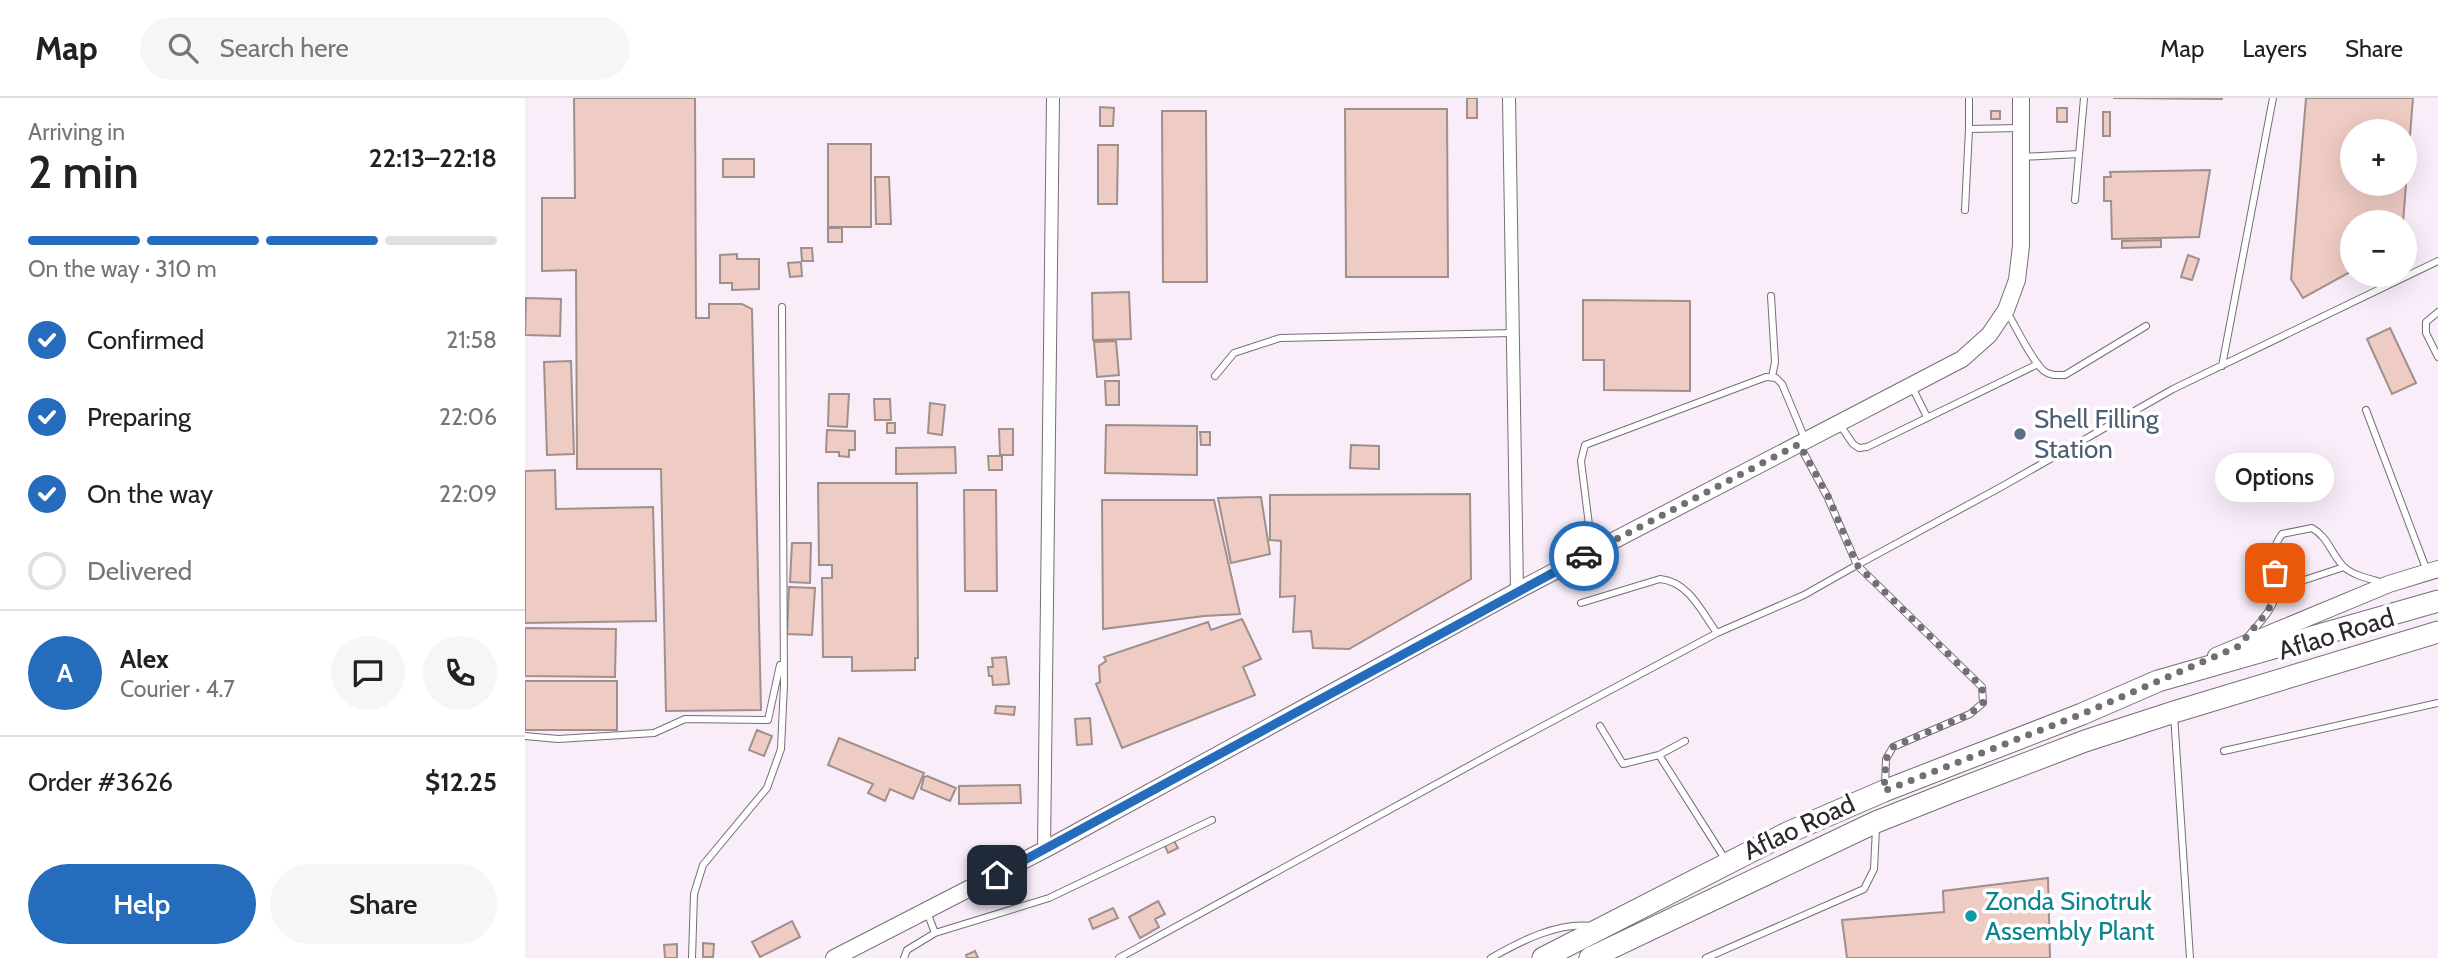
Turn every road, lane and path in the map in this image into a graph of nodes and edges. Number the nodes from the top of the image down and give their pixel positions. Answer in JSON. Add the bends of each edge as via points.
{"nodes":[{"id":1,"x":1053,"y":98,"type":"edge"},
{"id":2,"x":1509,"y":98,"type":"edge"},
{"id":3,"x":1969,"y":98,"type":"edge"},
{"id":4,"x":2021,"y":98,"type":"edge"},
{"id":5,"x":2084,"y":98,"type":"edge"},
{"id":6,"x":2273,"y":98,"type":"edge"},
{"id":7,"x":1969,"y":128,"type":"junction"},
{"id":8,"x":2021,"y":128,"type":"junction"},
{"id":9,"x":2079,"y":154,"type":"junction"},
{"id":10,"x":2021,"y":157,"type":"junction"},
{"id":11,"x":2075,"y":200,"type":"dead end"},
{"id":12,"x":1965,"y":210,"type":"dead end"},
{"id":13,"x":2438,"y":261,"type":"edge"},
{"id":14,"x":1771,"y":296,"type":"dead end"},
{"id":15,"x":782,"y":307,"type":"dead end"},
{"id":16,"x":2006,"y":310,"type":"junction"},
{"id":17,"x":2438,"y":312,"type":"edge"},
{"id":18,"x":2146,"y":326,"type":"dead end"},
{"id":19,"x":1513,"y":333,"type":"junction"},
{"id":20,"x":2438,"y":357,"type":"edge"},
{"id":21,"x":2038,"y":364,"type":"junction"},
{"id":22,"x":2221,"y":366,"type":"junction"},
{"id":23,"x":1215,"y":376,"type":"dead end"},
{"id":24,"x":1772,"y":377,"type":"junction"},
{"id":25,"x":1912,"y":387,"type":"junction"},
{"id":26,"x":2366,"y":410,"type":"dead end"},
{"id":27,"x":1927,"y":417,"type":"junction"},
{"id":28,"x":1839,"y":424,"type":"junction"},
{"id":29,"x":1802,"y":442,"type":"junction"},
{"id":30,"x":1593,"y":551,"type":"junction"},
{"id":31,"x":1857,"y":565,"type":"junction"},
{"id":32,"x":2344,"y":567,"type":"junction"},
{"id":33,"x":2433,"y":571,"type":"edge"},
{"id":34,"x":2389,"y":584,"type":"junction"},
{"id":35,"x":2277,"y":589,"type":"junction"},
{"id":36,"x":1517,"y":591,"type":"junction"},
{"id":37,"x":2438,"y":601,"type":"edge"},
{"id":38,"x":1581,"y":603,"type":"dead end"},
{"id":39,"x":2438,"y":632,"type":"edge"},
{"id":40,"x":1717,"y":633,"type":"junction"},
{"id":41,"x":2239,"y":646,"type":"junction"},
{"id":42,"x":783,"y":653,"type":"junction"},
{"id":43,"x":2158,"y":681,"type":"junction"},
{"id":44,"x":2438,"y":703,"type":"edge"},
{"id":45,"x":2174,"y":712,"type":"junction"},
{"id":46,"x":1600,"y":726,"type":"dead end"},
{"id":47,"x":525,"y":736,"type":"edge"},
{"id":48,"x":1685,"y":741,"type":"dead end"},
{"id":49,"x":2224,"y":751,"type":"dead end"},
{"id":50,"x":1659,"y":755,"type":"junction"},
{"id":51,"x":1884,"y":791,"type":"junction"},
{"id":52,"x":1212,"y":820,"type":"dead end"},
{"id":53,"x":1876,"y":822,"type":"junction"},
{"id":54,"x":1044,"y":850,"type":"junction"},
{"id":55,"x":1728,"y":863,"type":"junction"},
{"id":56,"x":927,"y":912,"type":"junction"},
{"id":57,"x":1601,"y":927,"type":"junction"},
{"id":58,"x":935,"y":933,"type":"junction"},
{"id":59,"x":692,"y":958,"type":"edge"},
{"id":60,"x":834,"y":958,"type":"edge"},
{"id":61,"x":904,"y":958,"type":"edge"},
{"id":62,"x":1119,"y":958,"type":"edge"},
{"id":63,"x":1491,"y":958,"type":"edge"},
{"id":64,"x":1543,"y":958,"type":"edge"},
{"id":65,"x":1590,"y":958,"type":"edge"},
{"id":66,"x":1706,"y":958,"type":"edge"},
{"id":67,"x":2190,"y":958,"type":"edge"}],
"edges":[{"from":1,"to":54,"type":"street"},
{"from":2,"to":19,"type":"street"},
{"from":3,"to":7,"type":"lane"},
{"from":4,"to":8,"type":"street"},
{"from":5,"to":9,"type":"lane"},
{"from":6,"to":22,"type":"lane"},
{"from":7,"to":8,"type":"lane"},
{"from":7,"to":12,"type":"lane"},
{"from":8,"to":10,"type":"street"},
{"from":9,"to":10,"type":"lane"},
{"from":9,"to":11,"type":"lane"},
{"from":10,"to":16,"type":"street","via":[[2021,246],[2017,280]]},
{"from":13,"to":22,"type":"lane"},
{"from":14,"to":24,"type":"lane"},
{"from":15,"to":42,"type":"lane"},
{"from":16,"to":21,"type":"lane"},
{"from":16,"to":25,"type":"street","via":[[1989,335],[1962,359]]},
{"from":17,"to":20,"type":"lane","via":[[2426,322],[2426,333]]},
{"from":18,"to":21,"type":"lane","via":[[2066,374],[2045,373]]},
{"from":19,"to":23,"type":"lane","via":[[1280,338],[1234,354]]},
{"from":19,"to":36,"type":"street"},
{"from":21,"to":27,"type":"lane"},
{"from":22,"to":31,"type":"lane"},
{"from":24,"to":29,"type":"lane","via":[[1782,384]]},
{"from":24,"to":30,"type":"lane","via":[[1585,444],[1581,461]]},
{"from":25,"to":27,"type":"lane"},
{"from":25,"to":28,"type":"street"},
{"from":26,"to":33,"type":"lane"},
{"from":27,"to":28,"type":"lane","via":[[1859,448]]},
{"from":28,"to":29,"type":"street"},
{"from":29,"to":30,"type":"street"},
{"from":29,"to":31,"type":"lane"},
{"from":30,"to":36,"type":"street"},
{"from":31,"to":40,"type":"lane","via":[[1804,595]]},
{"from":31,"to":51,"type":"lane","via":[[1982,687],[1983,703],[1970,714],[1893,747],[1886,759]]},
{"from":32,"to":34,"type":"lane"},
{"from":32,"to":35,"type":"lane"},
{"from":32,"to":35,"type":"lane","via":[[2322,533],[2312,528],[2282,534],[2272,556]]},
{"from":33,"to":34,"type":"street","name":"Aflao Road"},
{"from":34,"to":41,"type":"street","name":"Aflao Road"},
{"from":35,"to":41,"type":"lane","via":[[2268,611]]},
{"from":36,"to":54,"type":"street"},
{"from":37,"to":43,"type":"highway","name":"Aflao Road"},
{"from":38,"to":40,"type":"lane","via":[[1660,579],[1672,580],[1684,587]]},
{"from":39,"to":45,"type":"highway","name":"Aflao Road"},
{"from":40,"to":62,"type":"lane"},
{"from":41,"to":43,"type":"street","name":"Aflao Road"},
{"from":42,"to":47,"type":"lane","via":[[768,720],[685,719],[654,733],[558,739]]},
{"from":42,"to":59,"type":"lane","via":[[781,749],[767,788],[703,865],[694,894]]},
{"from":43,"to":51,"type":"highway","name":"Aflao Road"},
{"from":44,"to":49,"type":"lane"},
{"from":45,"to":53,"type":"highway","name":"Aflao Road","via":[[2085,741]]},
{"from":45,"to":67,"type":"lane"},
{"from":46,"to":50,"type":"lane","via":[[1623,764]]},
{"from":48,"to":50,"type":"lane"},
{"from":50,"to":55,"type":"lane"},
{"from":51,"to":55,"type":"highway","name":"Aflao Road"},
{"from":52,"to":58,"type":"lane","via":[[1049,898]]},
{"from":53,"to":65,"type":"highway","name":"Aflao Road"},
{"from":53,"to":66,"type":"lane","via":[[1874,869],[1864,890]]},
{"from":54,"to":56,"type":"street"},
{"from":55,"to":57,"type":"highway","name":"Aflao Road"},
{"from":56,"to":58,"type":"lane"},
{"from":56,"to":60,"type":"street"},
{"from":57,"to":63,"type":"lane","via":[[1573,924]]},
{"from":57,"to":64,"type":"highway","name":"Aflao Road"},
{"from":58,"to":61,"type":"lane","via":[[907,950]]}]}
